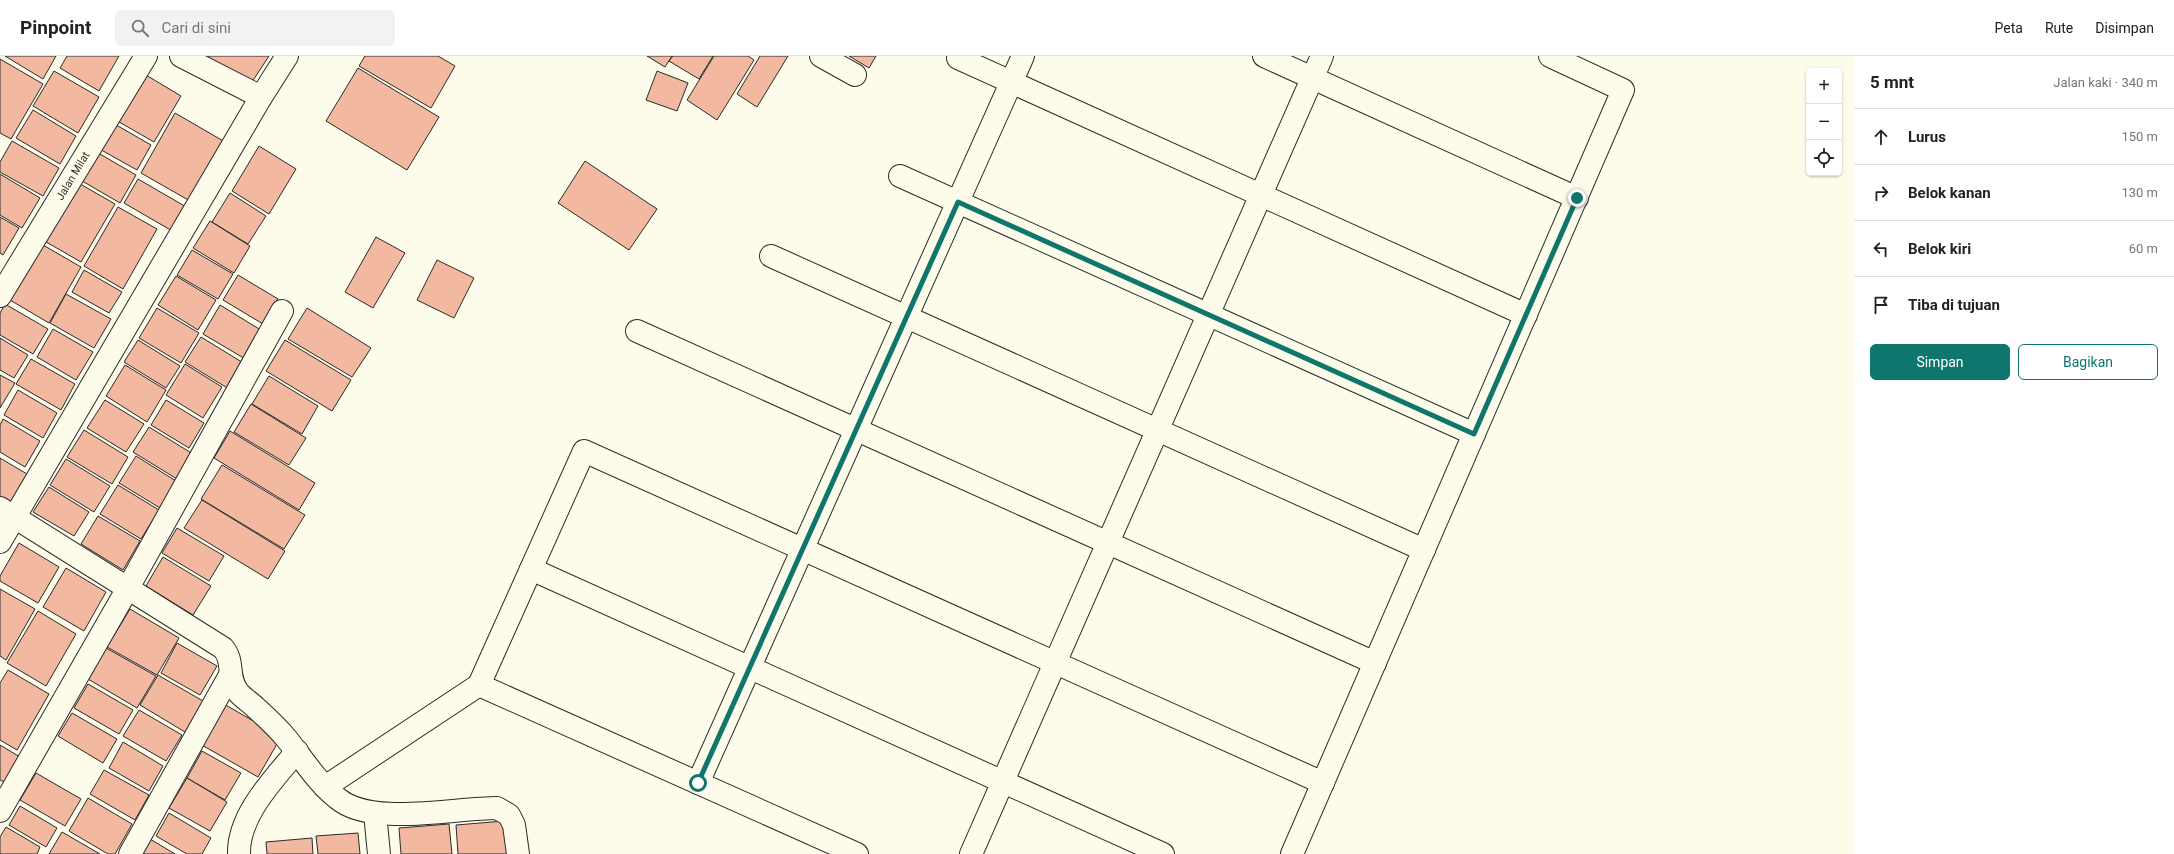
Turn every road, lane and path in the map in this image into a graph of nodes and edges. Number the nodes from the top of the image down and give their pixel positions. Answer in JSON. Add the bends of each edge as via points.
{"nodes":[{"id":1,"x":146,"y":56,"type":"edge"},
{"id":2,"x":181,"y":56,"type":"edge"},
{"id":3,"x":288,"y":56,"type":"edge"},
{"id":4,"x":821,"y":56,"type":"edge"},
{"id":5,"x":1023,"y":56,"type":"edge"},
{"id":6,"x":1264,"y":56,"type":"edge"},
{"id":7,"x":1322,"y":56,"type":"edge"},
{"id":8,"x":1550,"y":56,"type":"edge"},
{"id":9,"x":958,"y":58,"type":"dead end"},
{"id":10,"x":855,"y":75,"type":"dead end"},
{"id":11,"x":1312,"y":78,"type":"junction"},
{"id":12,"x":1011,"y":82,"type":"junction"},
{"id":13,"x":261,"y":97,"type":"junction"},
{"id":14,"x":900,"y":176,"type":"dead end"},
{"id":15,"x":1261,"y":195,"type":"junction"},
{"id":16,"x":1577,"y":198,"type":"junction"},
{"id":17,"x":958,"y":202,"type":"junction"},
{"id":18,"x":771,"y":256,"type":"dead end"},
{"id":19,"x":0,"y":296,"type":"edge"},
{"id":20,"x":282,"y":311,"type":"dead end"},
{"id":21,"x":1208,"y":314,"type":"junction"},
{"id":22,"x":1526,"y":315,"type":"junction"},
{"id":23,"x":906,"y":317,"type":"junction"},
{"id":24,"x":637,"y":331,"type":"dead end"},
{"id":25,"x":856,"y":430,"type":"junction"},
{"id":26,"x":1158,"y":430,"type":"junction"},
{"id":27,"x":1474,"y":434,"type":"junction"},
{"id":28,"x":7,"y":512,"type":"edge"},
{"id":29,"x":0,"y":542,"type":"edge"},
{"id":30,"x":1108,"y":543,"type":"junction"},
{"id":31,"x":802,"y":549,"type":"junction"},
{"id":32,"x":1424,"y":550,"type":"junction"},
{"id":33,"x":531,"y":569,"type":"junction"},
{"id":34,"x":128,"y":588,"type":"junction"},
{"id":35,"x":1056,"y":662,"type":"junction"},
{"id":36,"x":1375,"y":663,"type":"junction"},
{"id":37,"x":749,"y":668,"type":"junction"},
{"id":38,"x":230,"y":675,"type":"junction"},
{"id":39,"x":479,"y":685,"type":"junction"},
{"id":40,"x":297,"y":751,"type":"junction"},
{"id":41,"x":1003,"y":782,"type":"junction"},
{"id":42,"x":698,"y":783,"type":"junction"},
{"id":43,"x":1323,"y":783,"type":"junction"},
{"id":44,"x":325,"y":788,"type":"junction"},
{"id":45,"x":0,"y":811,"type":"edge"},
{"id":46,"x":375,"y":813,"type":"junction"},
{"id":47,"x":825,"y":847,"type":"edge"},
{"id":48,"x":130,"y":854,"type":"edge"},
{"id":49,"x":239,"y":854,"type":"edge"},
{"id":50,"x":379,"y":854,"type":"edge"},
{"id":51,"x":518,"y":854,"type":"edge"},
{"id":52,"x":857,"y":854,"type":"edge"},
{"id":53,"x":972,"y":854,"type":"edge"},
{"id":54,"x":1163,"y":854,"type":"edge"},
{"id":55,"x":1292,"y":854,"type":"edge"}],
"edges":[{"from":1,"to":19,"type":"street","name":"Jalan Milat"},
{"from":2,"to":13,"type":"street"},
{"from":3,"to":13,"type":"street"},
{"from":4,"to":10,"type":"street"},
{"from":5,"to":12,"type":"street"},
{"from":6,"to":11,"type":"street"},
{"from":7,"to":11,"type":"street"},
{"from":8,"to":16,"type":"street","via":[[1623,90]]},
{"from":9,"to":12,"type":"street"},
{"from":11,"to":15,"type":"street"},
{"from":11,"to":16,"type":"street"},
{"from":12,"to":15,"type":"street"},
{"from":12,"to":17,"type":"street"},
{"from":13,"to":28,"type":"street"},
{"from":14,"to":17,"type":"street"},
{"from":15,"to":21,"type":"street"},
{"from":15,"to":22,"type":"street"},
{"from":16,"to":22,"type":"street"},
{"from":17,"to":21,"type":"street"},
{"from":17,"to":23,"type":"street"},
{"from":18,"to":23,"type":"street"},
{"from":20,"to":34,"type":"street"},
{"from":21,"to":26,"type":"street"},
{"from":21,"to":27,"type":"street"},
{"from":22,"to":27,"type":"street"},
{"from":23,"to":25,"type":"street"},
{"from":23,"to":26,"type":"street"},
{"from":24,"to":25,"type":"street"},
{"from":25,"to":30,"type":"street"},
{"from":25,"to":31,"type":"street"},
{"from":26,"to":30,"type":"street"},
{"from":26,"to":32,"type":"street"},
{"from":27,"to":32,"type":"street"},
{"from":28,"to":29,"type":"street"},
{"from":28,"to":34,"type":"street"},
{"from":30,"to":35,"type":"street"},
{"from":30,"to":36,"type":"street"},
{"from":31,"to":33,"type":"street","via":[[584,451]]},
{"from":31,"to":35,"type":"street"},
{"from":31,"to":37,"type":"street"},
{"from":32,"to":36,"type":"street"},
{"from":33,"to":37,"type":"street"},
{"from":33,"to":39,"type":"street"},
{"from":34,"to":38,"type":"street","via":[[223,648],[229,655]]},
{"from":34,"to":45,"type":"street"},
{"from":35,"to":41,"type":"street"},
{"from":35,"to":43,"type":"street"},
{"from":36,"to":43,"type":"street"},
{"from":37,"to":41,"type":"street"},
{"from":37,"to":42,"type":"street"},
{"from":38,"to":40,"type":"street","via":[[238,692],[273,723]]},
{"from":38,"to":48,"type":"street"},
{"from":39,"to":42,"type":"street"},
{"from":39,"to":44,"type":"street"},
{"from":40,"to":44,"type":"street","via":[[313,776]]},
{"from":40,"to":49,"type":"street","via":[[258,798],[247,821]]},
{"from":41,"to":53,"type":"street"},
{"from":41,"to":54,"type":"street"},
{"from":42,"to":47,"type":"street"},
{"from":43,"to":55,"type":"street"},
{"from":44,"to":46,"type":"street","via":[[352,808]]},
{"from":46,"to":50,"type":"street"},
{"from":46,"to":51,"type":"street","via":[[389,815],[497,808],[509,815],[514,825]]},
{"from":47,"to":52,"type":"street"}]}
